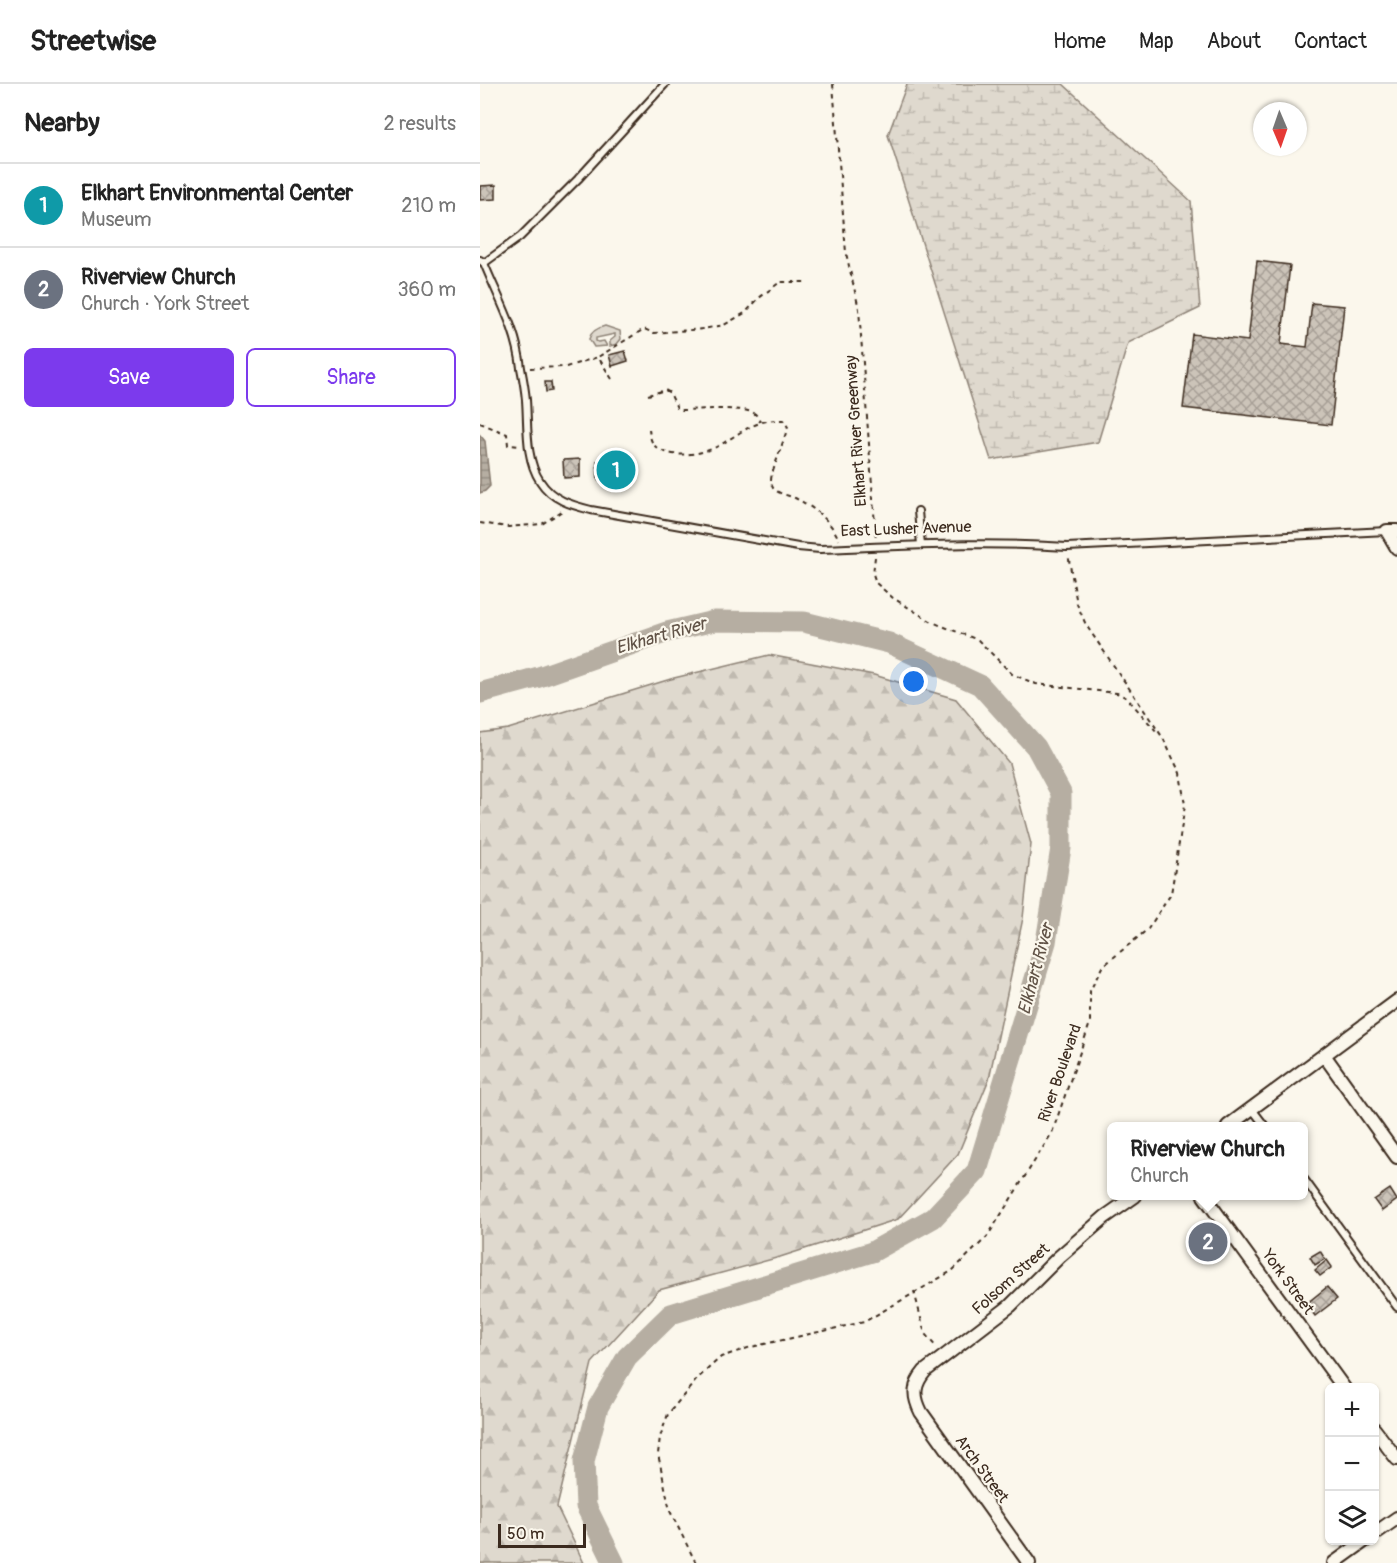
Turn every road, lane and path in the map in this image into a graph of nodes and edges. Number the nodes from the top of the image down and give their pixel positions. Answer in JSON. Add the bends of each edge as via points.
{"nodes":[{"id":1,"x":665,"y":84,"type":"edge"},
{"id":2,"x":833,"y":84,"type":"edge"},
{"id":3,"x":482,"y":262,"type":"edge"},
{"id":4,"x":807,"y":282,"type":"dead end"},
{"id":5,"x":598,"y":357,"type":"junction"},
{"id":6,"x":521,"y":370,"type":"junction"},
{"id":7,"x":612,"y":379,"type":"dead end"},
{"id":8,"x":648,"y":395,"type":"dead end"},
{"id":9,"x":480,"y":423,"type":"edge"},
{"id":10,"x":760,"y":423,"type":"junction"},
{"id":11,"x":649,"y":429,"type":"dead end"},
{"id":12,"x":529,"y":445,"type":"junction"},
{"id":13,"x":566,"y":503,"type":"junction"},
{"id":14,"x":918,"y":511,"type":"dead end"},
{"id":15,"x":480,"y":523,"type":"edge"},
{"id":16,"x":1392,"y":531,"type":"edge"},
{"id":17,"x":921,"y":545,"type":"junction"},
{"id":18,"x":1067,"y":547,"type":"junction"},
{"id":19,"x":842,"y":548,"type":"junction"},
{"id":20,"x":876,"y":548,"type":"junction"},
{"id":21,"x":1397,"y":548,"type":"edge"},
{"id":22,"x":1163,"y":738,"type":"junction"},
{"id":23,"x":1396,"y":1005,"type":"edge"},
{"id":24,"x":1324,"y":1055,"type":"junction"},
{"id":25,"x":1252,"y":1109,"type":"junction"},
{"id":26,"x":1234,"y":1122,"type":"edge"},
{"id":27,"x":1262,"y":1122,"type":"edge"},
{"id":28,"x":1397,"y":1157,"type":"edge"},
{"id":29,"x":1308,"y":1185,"type":"edge"},
{"id":30,"x":1129,"y":1200,"type":"edge"},
{"id":31,"x":1207,"y":1200,"type":"edge"},
{"id":32,"x":914,"y":1291,"type":"junction"},
{"id":33,"x":1397,"y":1307,"type":"edge"},
{"id":34,"x":946,"y":1356,"type":"junction"},
{"id":35,"x":1340,"y":1383,"type":"edge"},
{"id":36,"x":914,"y":1391,"type":"joint"},
{"id":37,"x":1379,"y":1436,"type":"edge"},
{"id":38,"x":1397,"y":1460,"type":"edge"},
{"id":39,"x":1397,"y":1518,"type":"edge"},
{"id":40,"x":1379,"y":1531,"type":"edge"},
{"id":41,"x":1359,"y":1545,"type":"edge"},
{"id":42,"x":696,"y":1563,"type":"edge"},
{"id":43,"x":1029,"y":1563,"type":"edge"},
{"id":44,"x":1334,"y":1563,"type":"edge"}],
"edges":[{"from":1,"to":3,"type":"lane","via":[[520,237]]},
{"from":2,"to":20,"type":"path","name":"Elkhart River Greenway","via":[[846,252],[860,320]]},
{"from":3,"to":6,"type":"lane","name":"East Lusher Avenue","via":[[513,327]]},
{"from":4,"to":5,"type":"path","via":[[780,282],[745,313],[724,325],[654,333],[644,329]]},
{"from":5,"to":6,"type":"path","via":[[566,367]]},
{"from":5,"to":7,"type":"path"},
{"from":6,"to":12,"type":"lane","name":"East Lusher Avenue"},
{"from":8,"to":10,"type":"path","via":[[665,390],[682,410],[752,411]]},
{"from":9,"to":12,"type":"path","via":[[507,434],[508,445],[512,447]]},
{"from":10,"to":11,"type":"path","via":[[719,446],[689,454],[659,449],[651,441]]},
{"from":10,"to":19,"type":"path","via":[[783,420],[788,427],[772,474],[772,487],[830,523]]},
{"from":12,"to":13,"type":"lane","name":"East Lusher Avenue","via":[[539,481],[551,495]]},
{"from":13,"to":15,"type":"path","via":[[561,512],[542,524],[508,527]]},
{"from":13,"to":19,"type":"lane","name":"East Lusher Avenue","via":[[798,547]]},
{"from":14,"to":17,"type":"lane"},
{"from":16,"to":18,"type":"lane","name":"East Lusher Avenue"},
{"from":16,"to":21,"type":"street"},
{"from":17,"to":18,"type":"lane","name":"East Lusher Avenue","via":[[1018,543]]},
{"from":17,"to":20,"type":"lane","name":"East Lusher Avenue"},
{"from":18,"to":22,"type":"path","name":"River Boulevard","via":[[1077,604],[1086,625]]},
{"from":19,"to":20,"type":"lane","name":"East Lusher Avenue"},
{"from":20,"to":22,"type":"path","name":"Elkhart River Greenway","via":[[876,583],[893,598],[932,622],[978,640],[1017,677],[1056,688],[1117,693],[1127,698]]},
{"from":22,"to":32,"type":"path","name":"River Boulevard","via":[[1180,773],[1185,805],[1171,894],[1148,929],[1102,967],[1090,990],[1090,1023],[1052,1133],[987,1237],[952,1271]]},
{"from":23,"to":24,"type":"street"},
{"from":24,"to":25,"type":"street"},
{"from":24,"to":28,"type":"street"},
{"from":25,"to":26,"type":"street"},
{"from":25,"to":27,"type":"lane"},
{"from":29,"to":33,"type":"lane"},
{"from":30,"to":34,"type":"street","name":"Folsom Street","via":[[1059,1257],[1010,1306]]},
{"from":31,"to":35,"type":"street","name":"York Street"},
{"from":32,"to":34,"type":"path","via":[[925,1334]]},
{"from":32,"to":42,"type":"path","via":[[864,1322],[721,1357],[668,1414],[658,1454],[670,1511]]},
{"from":34,"to":36,"type":"street","name":"Folsom Street","via":[[925,1371]]},
{"from":36,"to":43,"type":"street","name":"Arch Street","via":[[921,1412]]},
{"from":37,"to":38,"type":"street"},
{"from":39,"to":40,"type":"street"},
{"from":41,"to":44,"type":"street"}]}
